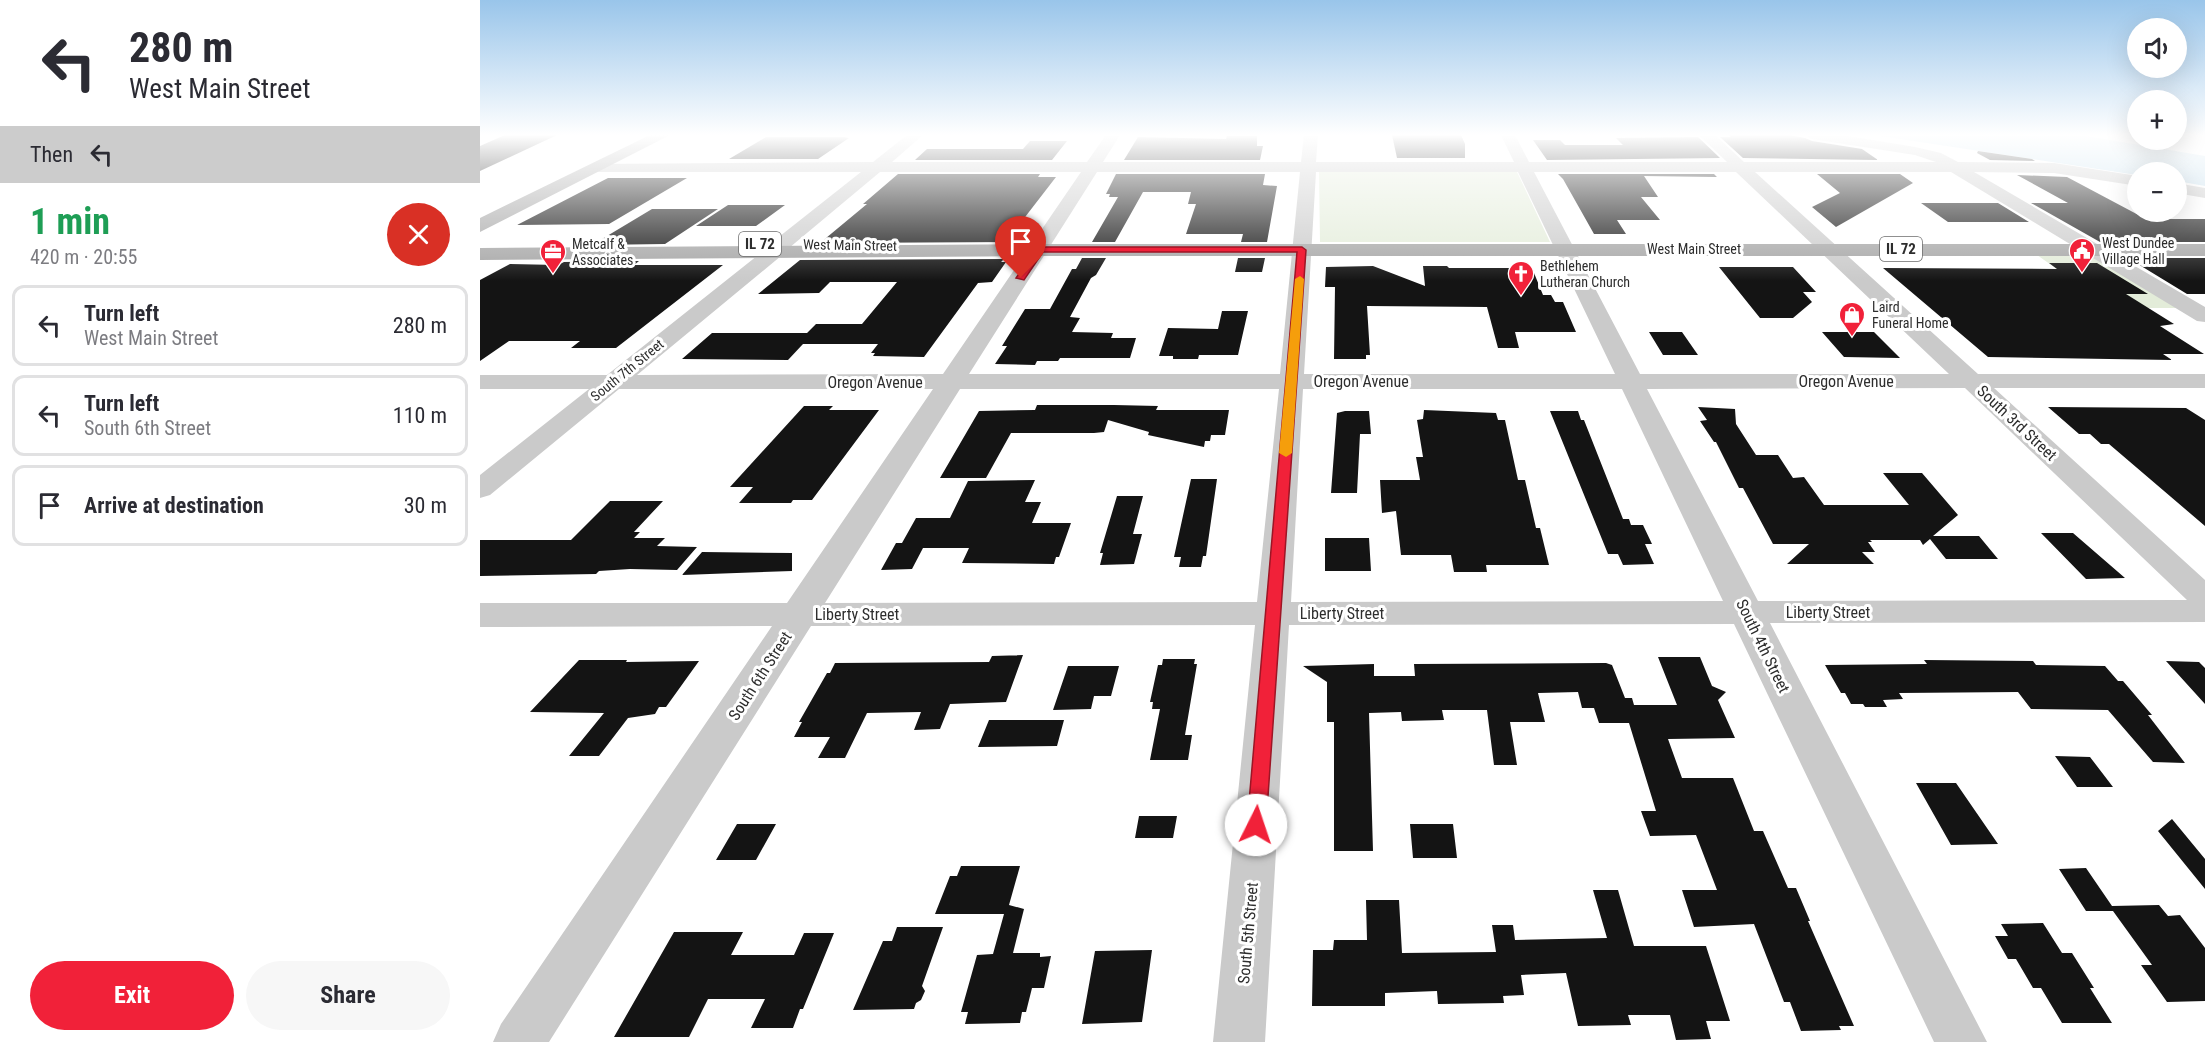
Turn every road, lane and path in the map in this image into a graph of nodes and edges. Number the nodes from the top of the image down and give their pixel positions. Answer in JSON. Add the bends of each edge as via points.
{"nodes":[{"id":1,"x":539,"y":184,"type":"edge"},
{"id":2,"x":565,"y":184,"type":"edge"},
{"id":3,"x":857,"y":184,"type":"edge"},
{"id":4,"x":1082,"y":184,"type":"edge"},
{"id":5,"x":1308,"y":184,"type":"edge"},
{"id":6,"x":1533,"y":184,"type":"edge"},
{"id":7,"x":1758,"y":184,"type":"edge"},
{"id":8,"x":1983,"y":184,"type":"edge"},
{"id":9,"x":2187,"y":190,"type":"edge"},
{"id":10,"x":2205,"y":193,"type":"edge"},
{"id":11,"x":480,"y":211,"type":"edge"},
{"id":12,"x":480,"y":226,"type":"edge"},
{"id":13,"x":480,"y":243,"type":"edge"},
{"id":14,"x":778,"y":248,"type":"junction"},
{"id":15,"x":1566,"y":249,"type":"junction"},
{"id":16,"x":1828,"y":249,"type":"junction"},
{"id":17,"x":1040,"y":250,"type":"junction"},
{"id":18,"x":1302,"y":250,"type":"junction"},
{"id":19,"x":2094,"y":250,"type":"junction"},
{"id":20,"x":2205,"y":250,"type":"edge"},
{"id":21,"x":480,"y":254,"type":"edge"},
{"id":22,"x":2205,"y":316,"type":"edge"},
{"id":23,"x":1970,"y":380,"type":"junction"},
{"id":24,"x":1291,"y":381,"type":"junction"},
{"id":25,"x":1632,"y":381,"type":"junction"},
{"id":26,"x":2205,"y":381,"type":"edge"},
{"id":27,"x":480,"y":382,"type":"edge"},
{"id":28,"x":612,"y":382,"type":"junction"},
{"id":29,"x":951,"y":382,"type":"junction"},
{"id":30,"x":480,"y":489,"type":"edge"},
{"id":31,"x":2205,"y":598,"type":"edge"},
{"id":32,"x":1746,"y":612,"type":"junction"},
{"id":33,"x":2205,"y":612,"type":"edge"},
{"id":34,"x":801,"y":614,"type":"junction"},
{"id":35,"x":1273,"y":614,"type":"junction"},
{"id":36,"x":480,"y":615,"type":"edge"},
{"id":37,"x":519,"y":1042,"type":"edge"},
{"id":38,"x":1239,"y":1042,"type":"edge"},
{"id":39,"x":1961,"y":1042,"type":"edge"}],
"edges":[{"from":1,"to":11,"type":"main road"},
{"from":2,"to":12,"type":"main road"},
{"from":3,"to":14,"type":"street","name":"South 7th Street"},
{"from":4,"to":17,"type":"street","name":"South 6th Street"},
{"from":5,"to":18,"type":"street","name":"South 5th Street"},
{"from":6,"to":15,"type":"street","name":"South 4th Street"},
{"from":7,"to":16,"type":"street","name":"South 3rd Street"},
{"from":8,"to":19,"type":"street"},
{"from":9,"to":10,"type":"street"},
{"from":13,"to":14,"type":"main road","name":"West Main Street","number":"IL 72"},
{"from":14,"to":17,"type":"main road","name":"West Main Street","number":"IL 72"},
{"from":14,"to":21,"type":"main road","name":"West Main Street","number":"IL 72"},
{"from":14,"to":28,"type":"street","name":"South 7th Street"},
{"from":15,"to":16,"type":"main road","name":"West Main Street","number":"IL 72"},
{"from":15,"to":18,"type":"main road","name":"West Main Street","number":"IL 72"},
{"from":15,"to":25,"type":"street","name":"South 4th Street"},
{"from":16,"to":19,"type":"main road","name":"West Main Street","number":"IL 72"},
{"from":16,"to":23,"type":"street","name":"South 3rd Street"},
{"from":17,"to":18,"type":"main road","name":"West Main Street","number":"IL 72"},
{"from":17,"to":29,"type":"street","name":"South 6th Street"},
{"from":18,"to":24,"type":"street","name":"South 5th Street"},
{"from":19,"to":20,"type":"main road","name":"West Main Street","number":"IL 72"},
{"from":19,"to":22,"type":"street"},
{"from":23,"to":25,"type":"street","name":"Oregon Avenue"},
{"from":23,"to":26,"type":"street","name":"Oregon Avenue"},
{"from":23,"to":31,"type":"street","name":"South 3rd Street"},
{"from":24,"to":25,"type":"street","name":"Oregon Avenue"},
{"from":24,"to":29,"type":"street","name":"Oregon Avenue"},
{"from":24,"to":35,"type":"street","name":"South 5th Street"},
{"from":25,"to":32,"type":"street","name":"South 4th Street"},
{"from":27,"to":28,"type":"street","name":"Oregon Avenue"},
{"from":28,"to":29,"type":"street","name":"Oregon Avenue"},
{"from":28,"to":30,"type":"street","name":"South 7th Street"},
{"from":29,"to":34,"type":"street","name":"South 6th Street"},
{"from":32,"to":33,"type":"street","name":"Liberty Street"},
{"from":32,"to":35,"type":"street","name":"Liberty Street"},
{"from":32,"to":39,"type":"street","name":"South 4th Street"},
{"from":34,"to":35,"type":"street","name":"Liberty Street"},
{"from":34,"to":36,"type":"street","name":"Liberty Street"},
{"from":34,"to":37,"type":"street","name":"South 6th Street"},
{"from":35,"to":38,"type":"street","name":"South 5th Street"}]}
